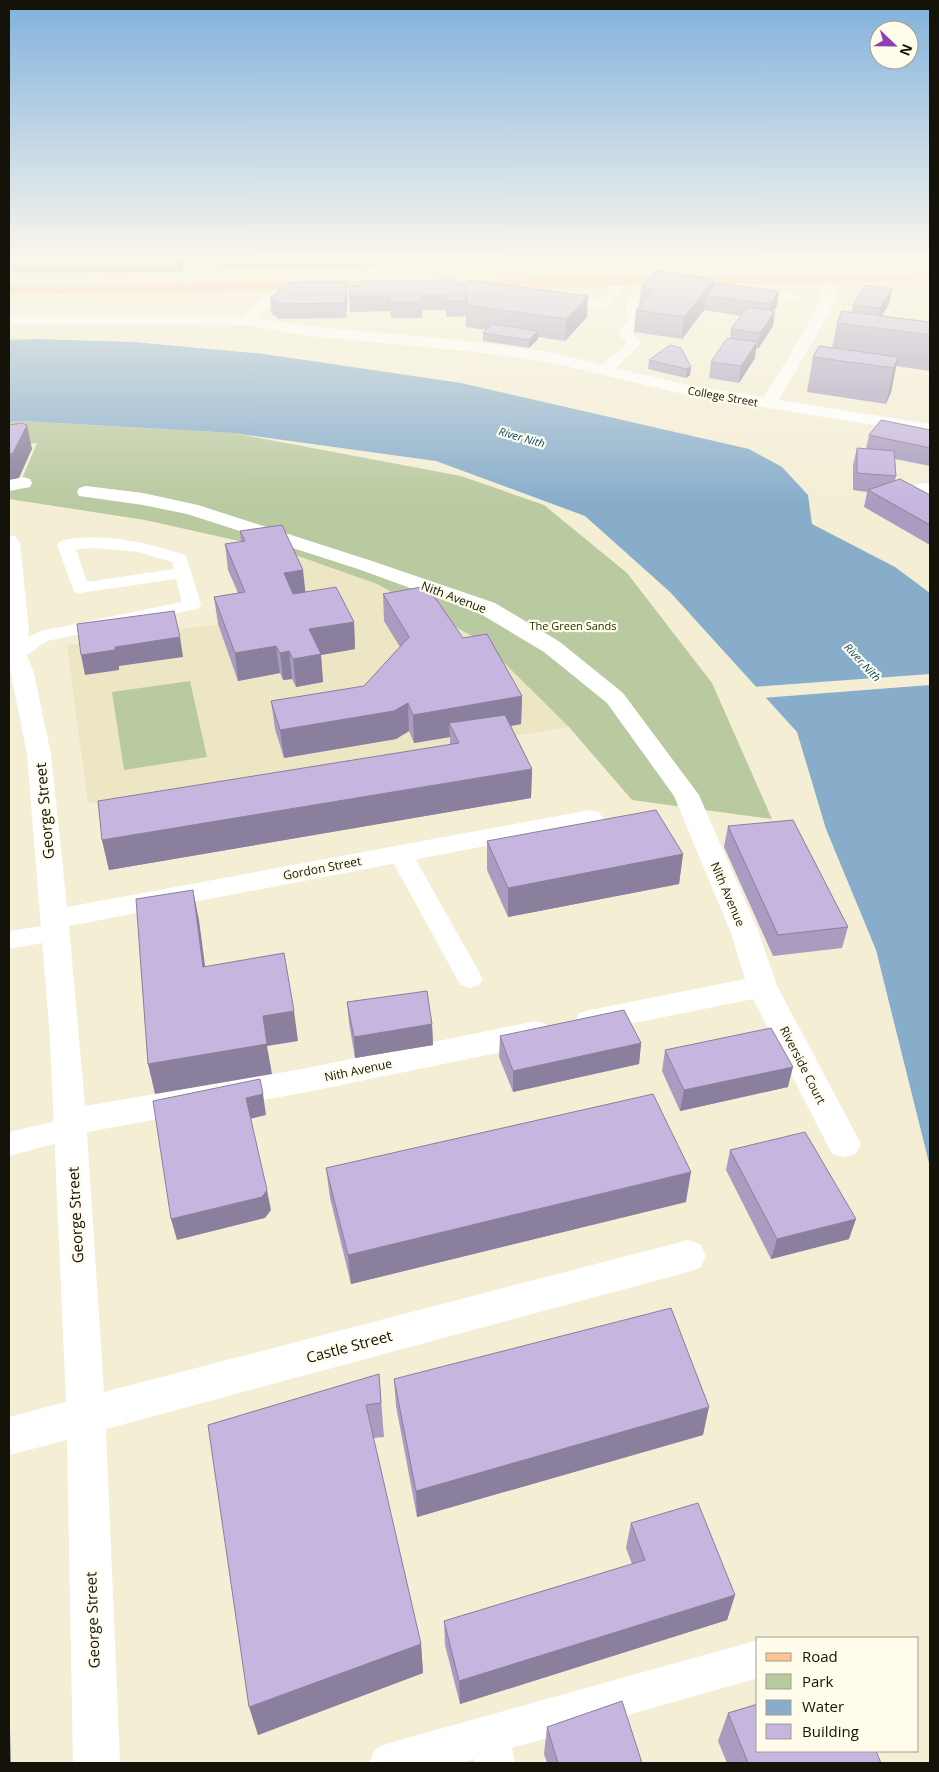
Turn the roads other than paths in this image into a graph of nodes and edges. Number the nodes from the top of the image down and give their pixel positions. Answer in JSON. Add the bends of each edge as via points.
{"nodes":[{"id":1,"x":398,"y":340,"type":"edge"},
{"id":2,"x":632,"y":340,"type":"edge"},
{"id":3,"x":806,"y":340,"type":"edge"},
{"id":4,"x":605,"y":370,"type":"junction"},
{"id":5,"x":768,"y":404,"type":"junction"},
{"id":6,"x":930,"y":430,"type":"edge"},
{"id":7,"x":86,"y":492,"type":"dead end"},
{"id":8,"x":9,"y":540,"type":"edge"},
{"id":9,"x":183,"y":574,"type":"junction"},
{"id":10,"x":16,"y":659,"type":"edge"},
{"id":11,"x":590,"y":818,"type":"dead end"},
{"id":12,"x":400,"y":854,"type":"junction"},
{"id":13,"x":54,"y":926,"type":"junction"},
{"id":14,"x":9,"y":940,"type":"edge"},
{"id":15,"x":470,"y":980,"type":"dead end"},
{"id":16,"x":762,"y":986,"type":"junction"},
{"id":17,"x":69,"y":1126,"type":"junction"},
{"id":18,"x":9,"y":1144,"type":"edge"},
{"id":19,"x":844,"y":1144,"type":"dead end"},
{"id":20,"x":688,"y":1256,"type":"dead end"},
{"id":21,"x":86,"y":1416,"type":"junction"},
{"id":22,"x":9,"y":1436,"type":"edge"},
{"id":23,"x":756,"y":1661,"type":"edge"},
{"id":24,"x":492,"y":1749,"type":"edge"},
{"id":25,"x":97,"y":1763,"type":"edge"},
{"id":26,"x":388,"y":1763,"type":"edge"}],
"edges":[{"from":1,"to":4,"type":"street","name":"College Street","via":[[495,349]]},
{"from":2,"to":4,"type":"lane","via":[[635,343]]},
{"from":3,"to":5,"type":"street"},
{"from":4,"to":5,"type":"street","name":"College Street","via":[[687,390]]},
{"from":5,"to":6,"type":"street","name":"College Street"},
{"from":7,"to":16,"type":"street","name":"Nith Avenue","via":[[191,509],[365,565],[487,608],[552,647],[615,698],[686,795],[745,934]]},
{"from":8,"to":10,"type":"lane","via":[[20,631]]},
{"from":9,"to":9,"type":"lane","via":[[180,560],[140,547],[96,542],[66,545],[80,588]]},
{"from":9,"to":10,"type":"lane","via":[[192,604],[42,637]]},
{"from":10,"to":13,"type":"street","name":"George Street","via":[[39,754]]},
{"from":11,"to":12,"type":"street","name":"Gordon Street"},
{"from":12,"to":13,"type":"street","name":"Gordon Street"},
{"from":12,"to":15,"type":"lane"},
{"from":13,"to":14,"type":"lane"},
{"from":13,"to":17,"type":"street","name":"George Street"},
{"from":16,"to":17,"type":"street","name":"Nith Avenue"},
{"from":16,"to":19,"type":"street","name":"Riverside Court"},
{"from":17,"to":18,"type":"lane"},
{"from":17,"to":21,"type":"street","name":"George Street"},
{"from":20,"to":21,"type":"street","name":"Castle Street"},
{"from":21,"to":22,"type":"street","name":"Castle Street"},
{"from":21,"to":25,"type":"street","name":"George Street"},
{"from":23,"to":24,"type":"lane"},
{"from":24,"to":26,"type":"lane"}]}
